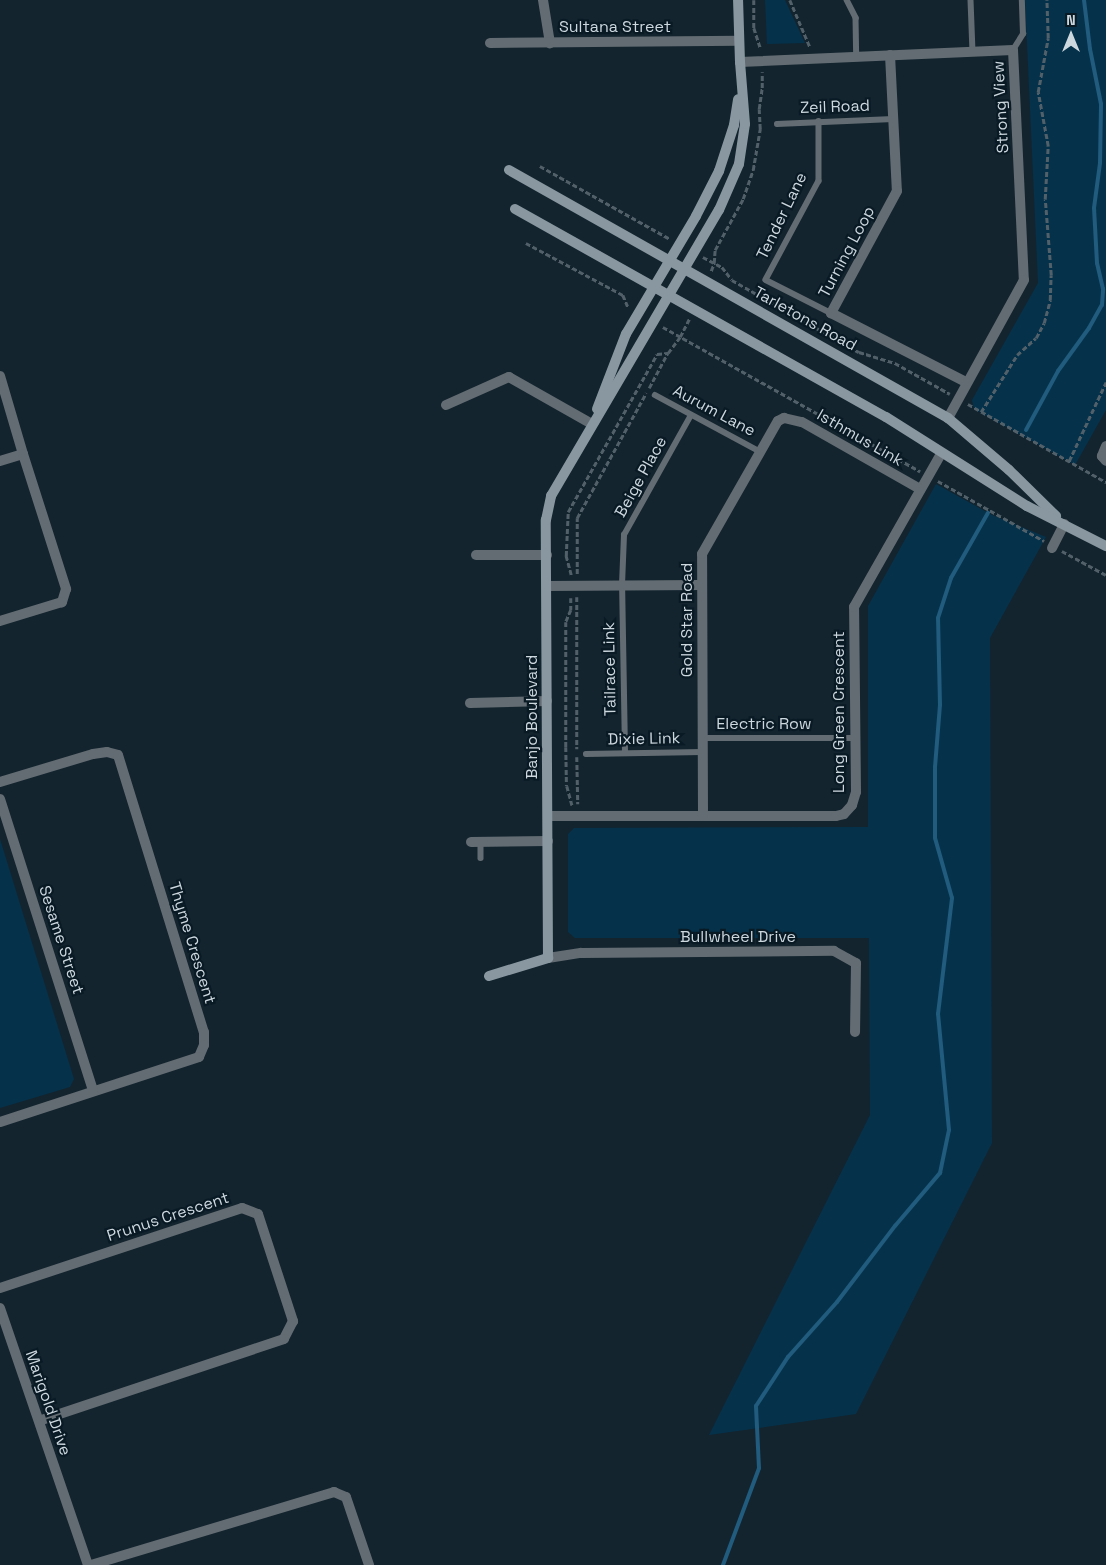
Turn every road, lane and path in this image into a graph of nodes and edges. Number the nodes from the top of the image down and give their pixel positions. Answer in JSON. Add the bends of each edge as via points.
{"nodes":[{"id":1,"x":543,"y":0,"type":"edge"},
{"id":2,"x":738,"y":0,"type":"edge"},
{"id":3,"x":790,"y":0,"type":"edge"},
{"id":4,"x":847,"y":0,"type":"edge"},
{"id":5,"x":971,"y":0,"type":"edge"},
{"id":6,"x":1022,"y":0,"type":"edge"},
{"id":7,"x":1047,"y":0,"type":"edge"},
{"id":8,"x":739,"y":41,"type":"junction"},
{"id":9,"x":490,"y":43,"type":"dead end"},
{"id":10,"x":550,"y":43,"type":"junction"},
{"id":11,"x":1013,"y":50,"type":"junction"},
{"id":12,"x":973,"y":52,"type":"junction"},
{"id":13,"x":890,"y":55,"type":"junction"},
{"id":14,"x":857,"y":57,"type":"junction"},
{"id":15,"x":815,"y":58,"type":"junction"},
{"id":16,"x":740,"y":62,"type":"junction"},
{"id":17,"x":741,"y":86,"type":"junction"},
{"id":18,"x":893,"y":119,"type":"junction"},
{"id":19,"x":819,"y":121,"type":"junction"},
{"id":20,"x":777,"y":124,"type":"dead end"},
{"id":21,"x":540,"y":166,"type":"dead end"},
{"id":22,"x":509,"y":170,"type":"dead end"},
{"id":23,"x":515,"y":209,"type":"dead end"},
{"id":24,"x":526,"y":243,"type":"dead end"},
{"id":25,"x":679,"y":244,"type":"junction"},
{"id":26,"x":694,"y":252,"type":"junction"},
{"id":27,"x":669,"y":260,"type":"junction"},
{"id":28,"x":684,"y":268,"type":"junction"},
{"id":29,"x":653,"y":286,"type":"junction"},
{"id":30,"x":668,"y":295,"type":"junction"},
{"id":31,"x":638,"y":313,"type":"junction"},
{"id":32,"x":831,"y":313,"type":"junction"},
{"id":33,"x":653,"y":321,"type":"junction"},
{"id":34,"x":0,"y":376,"type":"edge"},
{"id":35,"x":966,"y":382,"type":"junction"},
{"id":36,"x":1106,"y":382,"type":"edge"},
{"id":37,"x":655,"y":395,"type":"dead end"},
{"id":38,"x":958,"y":398,"type":"junction"},
{"id":39,"x":446,"y":405,"type":"dead end"},
{"id":40,"x":981,"y":412,"type":"junction"},
{"id":41,"x":691,"y":415,"type":"junction"},
{"id":42,"x":784,"y":418,"type":"joint"},
{"id":43,"x":948,"y":418,"type":"junction"},
{"id":44,"x":592,"y":424,"type":"junction"},
{"id":45,"x":1106,"y":446,"type":"edge"},
{"id":46,"x":761,"y":452,"type":"junction"},
{"id":47,"x":23,"y":454,"type":"junction"},
{"id":48,"x":941,"y":454,"type":"junction"},
{"id":49,"x":0,"y":460,"type":"edge"},
{"id":50,"x":1069,"y":461,"type":"junction"},
{"id":51,"x":1106,"y":461,"type":"edge"},
{"id":52,"x":928,"y":476,"type":"junction"},
{"id":53,"x":1106,"y":482,"type":"edge"},
{"id":54,"x":920,"y":489,"type":"junction"},
{"id":55,"x":1064,"y":524,"type":"junction"},
{"id":56,"x":1106,"y":546,"type":"edge"},
{"id":57,"x":1052,"y":547,"type":"junction"},
{"id":58,"x":476,"y":555,"type":"dead end"},
{"id":59,"x":547,"y":555,"type":"junction"},
{"id":60,"x":1106,"y":575,"type":"edge"},
{"id":61,"x":622,"y":585,"type":"junction"},
{"id":62,"x":701,"y":585,"type":"junction"},
{"id":63,"x":547,"y":586,"type":"junction"},
{"id":64,"x":0,"y":621,"type":"edge"},
{"id":65,"x":547,"y":702,"type":"junction"},
{"id":66,"x":470,"y":703,"type":"dead end"},
{"id":67,"x":702,"y":738,"type":"junction"},
{"id":68,"x":856,"y":738,"type":"junction"},
{"id":69,"x":626,"y":752,"type":"junction"},
{"id":70,"x":702,"y":752,"type":"junction"},
{"id":71,"x":586,"y":754,"type":"dead end"},
{"id":72,"x":0,"y":782,"type":"edge"},
{"id":73,"x":0,"y":799,"type":"edge"},
{"id":74,"x":548,"y":816,"type":"junction"},
{"id":75,"x":703,"y":816,"type":"junction"},
{"id":76,"x":476,"y":842,"type":"joint"},
{"id":77,"x":548,"y":842,"type":"junction"},
{"id":78,"x":481,"y":858,"type":"dead end"},
{"id":79,"x":548,"y":958,"type":"junction"},
{"id":80,"x":489,"y":976,"type":"dead end"},
{"id":81,"x":855,"y":1032,"type":"dead end"},
{"id":82,"x":93,"y":1091,"type":"junction"},
{"id":83,"x":0,"y":1122,"type":"edge"},
{"id":84,"x":0,"y":1288,"type":"edge"},
{"id":85,"x":0,"y":1308,"type":"edge"},
{"id":86,"x":39,"y":1421,"type":"junction"},
{"id":87,"x":90,"y":1565,"type":"edge"},
{"id":88,"x":369,"y":1565,"type":"edge"}],
"edges":[{"from":1,"to":10,"type":"street"},
{"from":2,"to":8,"type":"street"},
{"from":3,"to":15,"type":"path"},
{"from":4,"to":14,"type":"lane","via":[[856,18]]},
{"from":5,"to":12,"type":"lane"},
{"from":6,"to":11,"type":"lane","via":[[1023,34]]},
{"from":7,"to":40,"type":"path","via":[[1048,38],[1038,92],[1048,146],[1045,198],[1050,300],[1036,338],[1017,354]]},
{"from":8,"to":10,"type":"street","name":"Sultana Street"},
{"from":8,"to":16,"type":"street"},
{"from":9,"to":10,"type":"street","name":"Sultana Street"},
{"from":11,"to":12,"type":"street","name":"Strong View"},
{"from":11,"to":35,"type":"street","name":"Strong View","via":[[1024,280]]},
{"from":12,"to":13,"type":"street","name":"Strong View"},
{"from":13,"to":14,"type":"street","name":"Strong View"},
{"from":13,"to":18,"type":"street","name":"Turning Loop"},
{"from":14,"to":15,"type":"street","name":"Strong View"},
{"from":15,"to":16,"type":"street","name":"Strong View"},
{"from":16,"to":17,"type":"street"},
{"from":17,"to":25,"type":"street","name":"Banjo Boulevard","via":[[734,125],[719,171]]},
{"from":17,"to":26,"type":"street","name":"Banjo Boulevard","via":[[745,124],[739,164],[719,210]]},
{"from":18,"to":19,"type":"lane","name":"Zeil Road"},
{"from":18,"to":32,"type":"street","name":"Turning Loop","via":[[897,191]]},
{"from":19,"to":20,"type":"lane","name":"Zeil Road"},
{"from":19,"to":32,"type":"lane","name":"Tender Lane","via":[[819,180],[766,280]]},
{"from":21,"to":25,"type":"path"},
{"from":22,"to":27,"type":"street","name":"Tarletons Road"},
{"from":23,"to":29,"type":"street","name":"Tarletons Road"},
{"from":24,"to":31,"type":"path","via":[[623,296],[628,308]]},
{"from":25,"to":27,"type":"street","name":"Banjo Boulevard"},
{"from":26,"to":28,"type":"street","name":"Banjo Boulevard"},
{"from":26,"to":38,"type":"path","via":[[722,267],[732,280],[859,352],[895,363]]},
{"from":27,"to":28,"type":"street","name":"Tarletons Road"},
{"from":27,"to":29,"type":"street","name":"Banjo Boulevard"},
{"from":28,"to":30,"type":"street","name":"Banjo Boulevard"},
{"from":28,"to":43,"type":"street","name":"Tarletons Road"},
{"from":29,"to":30,"type":"street","name":"Tarletons Road"},
{"from":29,"to":31,"type":"street","name":"Banjo Boulevard"},
{"from":30,"to":33,"type":"street","name":"Banjo Boulevard"},
{"from":30,"to":48,"type":"street","name":"Tarletons Road","via":[[886,416]]},
{"from":31,"to":44,"type":"street","name":"Banjo Boulevard","via":[[604,386]]},
{"from":32,"to":35,"type":"street","name":"Turning Loop"},
{"from":33,"to":44,"type":"street","name":"Banjo Boulevard"},
{"from":33,"to":52,"type":"path"},
{"from":34,"to":47,"type":"street"},
{"from":35,"to":38,"type":"street","name":"Strong View"},
{"from":36,"to":50,"type":"path"},
{"from":37,"to":41,"type":"lane","name":"Aurum Lane"},
{"from":38,"to":40,"type":"path"},
{"from":38,"to":43,"type":"street","name":"Strong View"},
{"from":39,"to":44,"type":"street","via":[[509,377]]},
{"from":40,"to":50,"type":"path"},
{"from":41,"to":46,"type":"lane","name":"Aurum Lane"},
{"from":41,"to":61,"type":"lane","name":"Beige Place","via":[[624,535]]},
{"from":42,"to":46,"type":"street","name":"Gold Star Road","via":[[778,421]]},
{"from":42,"to":54,"type":"street","name":"Isthmus Link","via":[[802,422]]},
{"from":43,"to":55,"type":"street","name":"Tarletons Road","via":[[1009,470]]},
{"from":44,"to":59,"type":"street","name":"Banjo Boulevard","via":[[551,496],[546,520]]},
{"from":45,"to":51,"type":"street","via":[[1102,456]]},
{"from":46,"to":62,"type":"street","name":"Gold Star Road","via":[[702,554]]},
{"from":47,"to":49,"type":"street"},
{"from":47,"to":64,"type":"street","via":[[66,588],[62,602]]},
{"from":48,"to":52,"type":"street","name":"Long Green Crescent"},
{"from":48,"to":55,"type":"street","name":"Tarletons Road","via":[[1027,506]]},
{"from":50,"to":53,"type":"path"},
{"from":52,"to":54,"type":"street","name":"Long Green Crescent"},
{"from":52,"to":57,"type":"path"},
{"from":54,"to":68,"type":"street","name":"Long Green Crescent","via":[[854,607]]},
{"from":55,"to":56,"type":"street","name":"Tarletons Road"},
{"from":55,"to":57,"type":"street"},
{"from":57,"to":60,"type":"path"},
{"from":58,"to":59,"type":"street"},
{"from":59,"to":63,"type":"street","name":"Banjo Boulevard"},
{"from":61,"to":62,"type":"street"},
{"from":61,"to":63,"type":"street"},
{"from":61,"to":69,"type":"lane","name":"Tailrace Link"},
{"from":62,"to":67,"type":"street","name":"Gold Star Road"},
{"from":63,"to":65,"type":"street","name":"Banjo Boulevard"},
{"from":65,"to":66,"type":"street"},
{"from":65,"to":74,"type":"street","name":"Banjo Boulevard"},
{"from":67,"to":68,"type":"lane","name":"Electric Row"},
{"from":67,"to":70,"type":"street","name":"Gold Star Road"},
{"from":68,"to":75,"type":"street","name":"Long Green Crescent","via":[[856,792],[852,805],[844,814]]},
{"from":69,"to":70,"type":"lane","name":"Dixie Link"},
{"from":69,"to":71,"type":"lane","name":"Dixie Link"},
{"from":70,"to":75,"type":"street","name":"Gold Star Road"},
{"from":72,"to":82,"type":"street","name":"Thyme Crescent","via":[[93,754],[107,752],[118,755],[204,1032],[204,1046],[199,1056]]},
{"from":73,"to":82,"type":"street","name":"Sesame Street"},
{"from":74,"to":75,"type":"street","name":"Long Green Crescent"},
{"from":74,"to":77,"type":"street","name":"Banjo Boulevard"},
{"from":76,"to":77,"type":"street"},
{"from":76,"to":78,"type":"lane"},
{"from":77,"to":79,"type":"street","name":"Banjo Boulevard"},
{"from":79,"to":80,"type":"street"},
{"from":79,"to":81,"type":"street","name":"Bullwheel Drive","via":[[581,953],[834,951],[856,963]]},
{"from":82,"to":83,"type":"street","name":"Thyme Crescent"},
{"from":84,"to":86,"type":"street","name":"Prunus Crescent","via":[[242,1208],[258,1214],[293,1321],[284,1339]]},
{"from":85,"to":86,"type":"street","name":"Marigold Drive"},
{"from":86,"to":87,"type":"street","name":"Marigold Drive"},
{"from":87,"to":88,"type":"street","via":[[334,1492],[346,1497]]}]}
